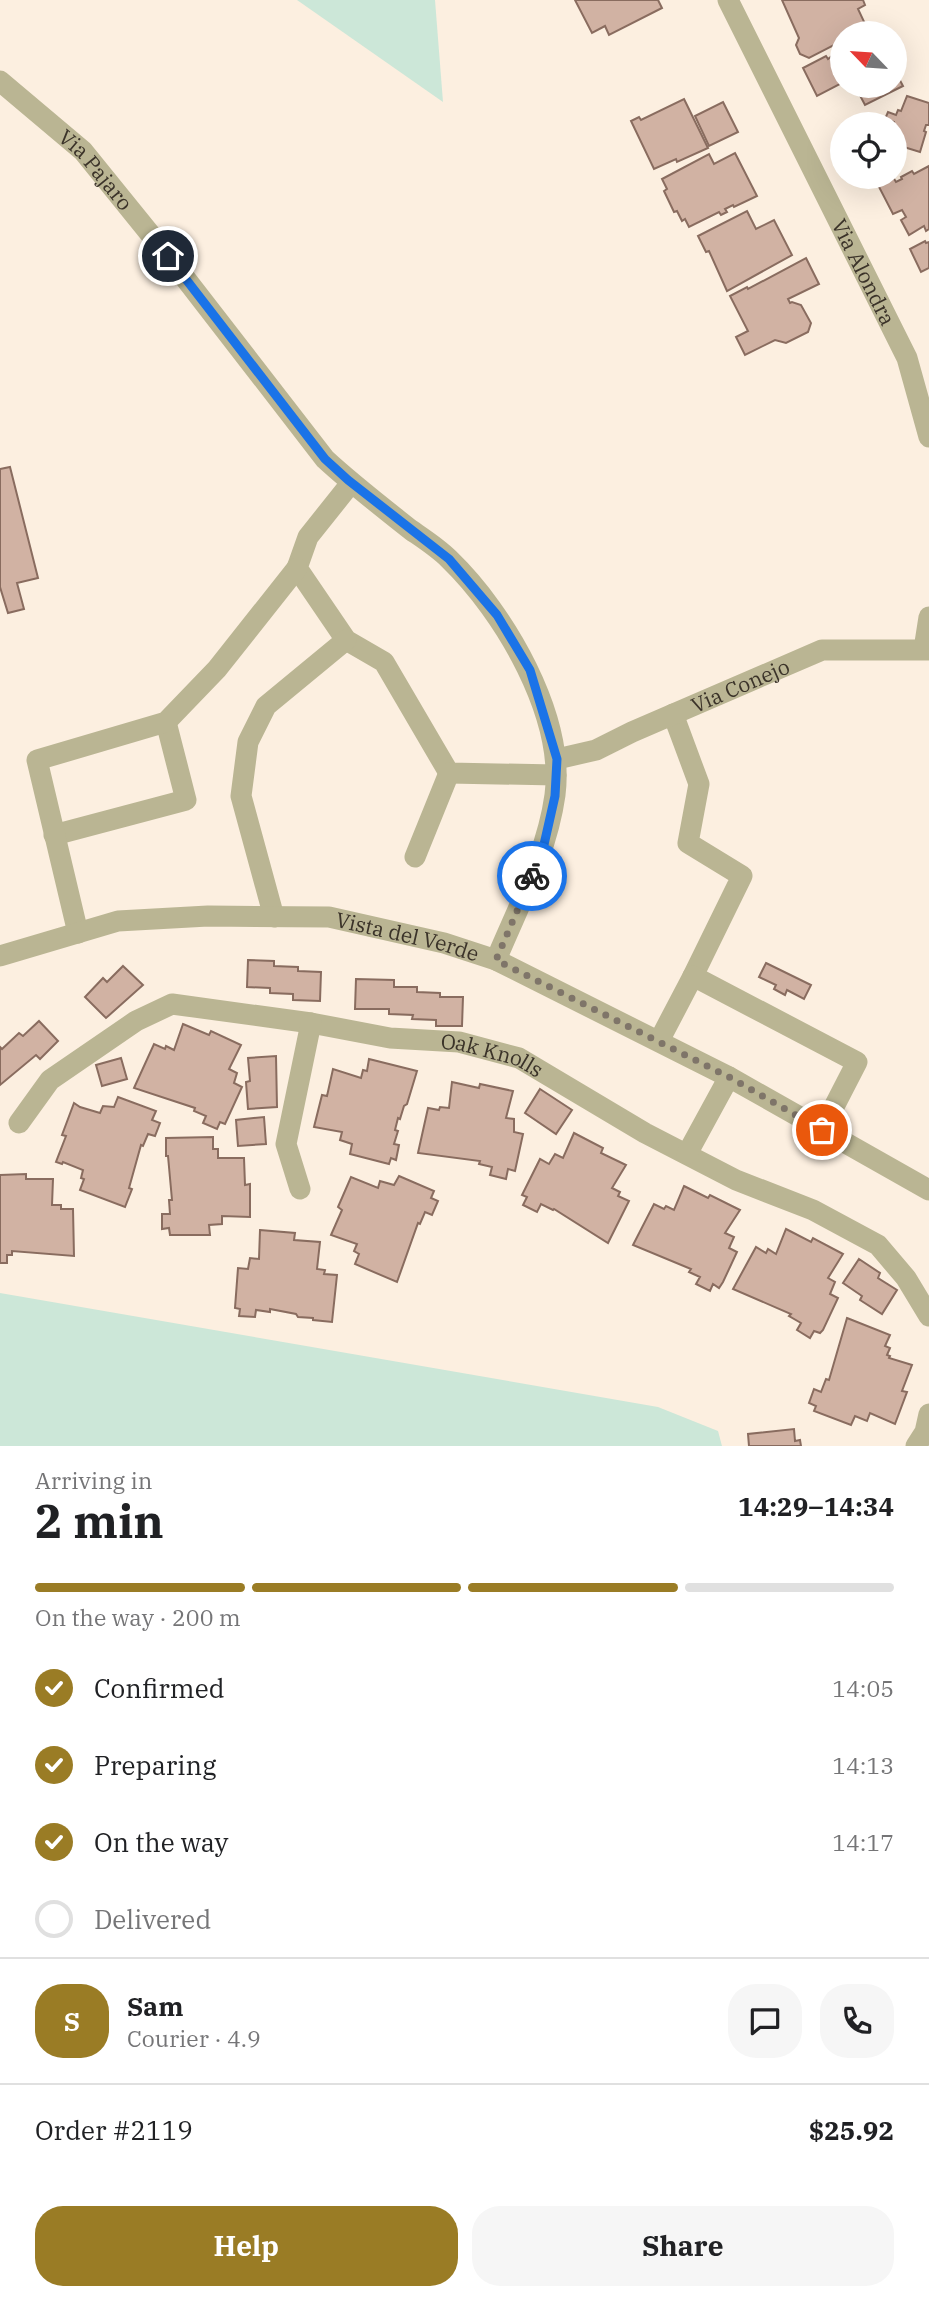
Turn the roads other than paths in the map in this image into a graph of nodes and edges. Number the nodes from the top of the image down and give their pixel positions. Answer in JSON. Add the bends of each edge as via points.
{"nodes":[{"id":1,"x":728,"y":0,"type":"edge"},
{"id":2,"x":0,"y":81,"type":"edge"},
{"id":3,"x":929,"y":437,"type":"edge"},
{"id":4,"x":351,"y":483,"type":"junction"},
{"id":5,"x":297,"y":568,"type":"junction"},
{"id":6,"x":929,"y":617,"type":"edge"},
{"id":7,"x":346,"y":640,"type":"junction"},
{"id":8,"x":927,"y":650,"type":"edge"},
{"id":9,"x":673,"y":714,"type":"junction"},
{"id":10,"x":166,"y":722,"type":"junction"},
{"id":11,"x":557,"y":767,"type":"junction"},
{"id":12,"x":449,"y":773,"type":"junction"},
{"id":13,"x":54,"y":835,"type":"junction"},
{"id":14,"x":415,"y":858,"type":"dead end"},
{"id":15,"x":274,"y":917,"type":"junction"},
{"id":16,"x":78,"y":933,"type":"junction"},
{"id":17,"x":0,"y":956,"type":"edge"},
{"id":18,"x":496,"y":960,"type":"junction"},
{"id":19,"x":692,"y":976,"type":"junction"},
{"id":20,"x":311,"y":1023,"type":"junction"},
{"id":21,"x":659,"y":1041,"type":"junction"},
{"id":22,"x":729,"y":1077,"type":"junction"},
{"id":23,"x":19,"y":1123,"type":"dead end"},
{"id":24,"x":822,"y":1130,"type":"junction"},
{"id":25,"x":687,"y":1154,"type":"junction"},
{"id":26,"x":300,"y":1189,"type":"dead end"},
{"id":27,"x":929,"y":1190,"type":"edge"},
{"id":28,"x":929,"y":1317,"type":"edge"},
{"id":29,"x":929,"y":1414,"type":"edge"},
{"id":30,"x":916,"y":1446,"type":"edge"}],
"edges":[{"from":1,"to":3,"type":"street","name":"Via Alondra","via":[[907,359]]},
{"from":2,"to":4,"type":"street","name":"Via Pajaro","via":[[83,151],[325,459]]},
{"from":4,"to":5,"type":"street","via":[[308,537]]},
{"from":4,"to":11,"type":"street","name":"Via Pajaro","via":[[449,559],[497,615],[530,670]]},
{"from":5,"to":7,"type":"street"},
{"from":5,"to":10,"type":"street","via":[[217,670]]},
{"from":6,"to":8,"type":"street"},
{"from":7,"to":12,"type":"street","via":[[384,662]]},
{"from":7,"to":15,"type":"street","via":[[266,706],[247,742],[241,796]]},
{"from":8,"to":9,"type":"street","name":"Via Conejo","via":[[822,650]]},
{"from":9,"to":11,"type":"street","name":"Via Conejo"},
{"from":9,"to":19,"type":"street","via":[[699,784],[688,843],[742,876]]},
{"from":10,"to":13,"type":"street","via":[[37,760]]},
{"from":10,"to":13,"type":"street","via":[[186,800]]},
{"from":11,"to":12,"type":"street","name":"Via Conejo"},
{"from":11,"to":18,"type":"street","name":"Via Pajaro","via":[[543,849]]},
{"from":12,"to":14,"type":"street"},
{"from":13,"to":16,"type":"street"},
{"from":15,"to":16,"type":"street","name":"Vista del Verde","via":[[118,921]]},
{"from":15,"to":18,"type":"street","name":"Vista del Verde","via":[[329,917]]},
{"from":16,"to":17,"type":"street","name":"Vista del Verde"},
{"from":18,"to":21,"type":"street","name":"Vista del Verde"},
{"from":19,"to":21,"type":"street"},
{"from":19,"to":24,"type":"street","via":[[857,1062]]},
{"from":20,"to":23,"type":"street","name":"Oak Knolls","via":[[172,1004],[136,1021],[50,1080]]},
{"from":20,"to":25,"type":"street","name":"Oak Knolls","via":[[390,1038],[460,1042],[519,1058]]},
{"from":20,"to":26,"type":"street","via":[[286,1144]]},
{"from":21,"to":22,"type":"street","name":"Vista del Verde"},
{"from":22,"to":24,"type":"street","name":"Vista del Verde"},
{"from":22,"to":25,"type":"street"},
{"from":24,"to":27,"type":"street","name":"Vista del Verde"},
{"from":25,"to":28,"type":"street","name":"Oak Knolls","via":[[736,1180],[813,1210],[878,1245],[906,1278]]},
{"from":29,"to":30,"type":"street"}]}
